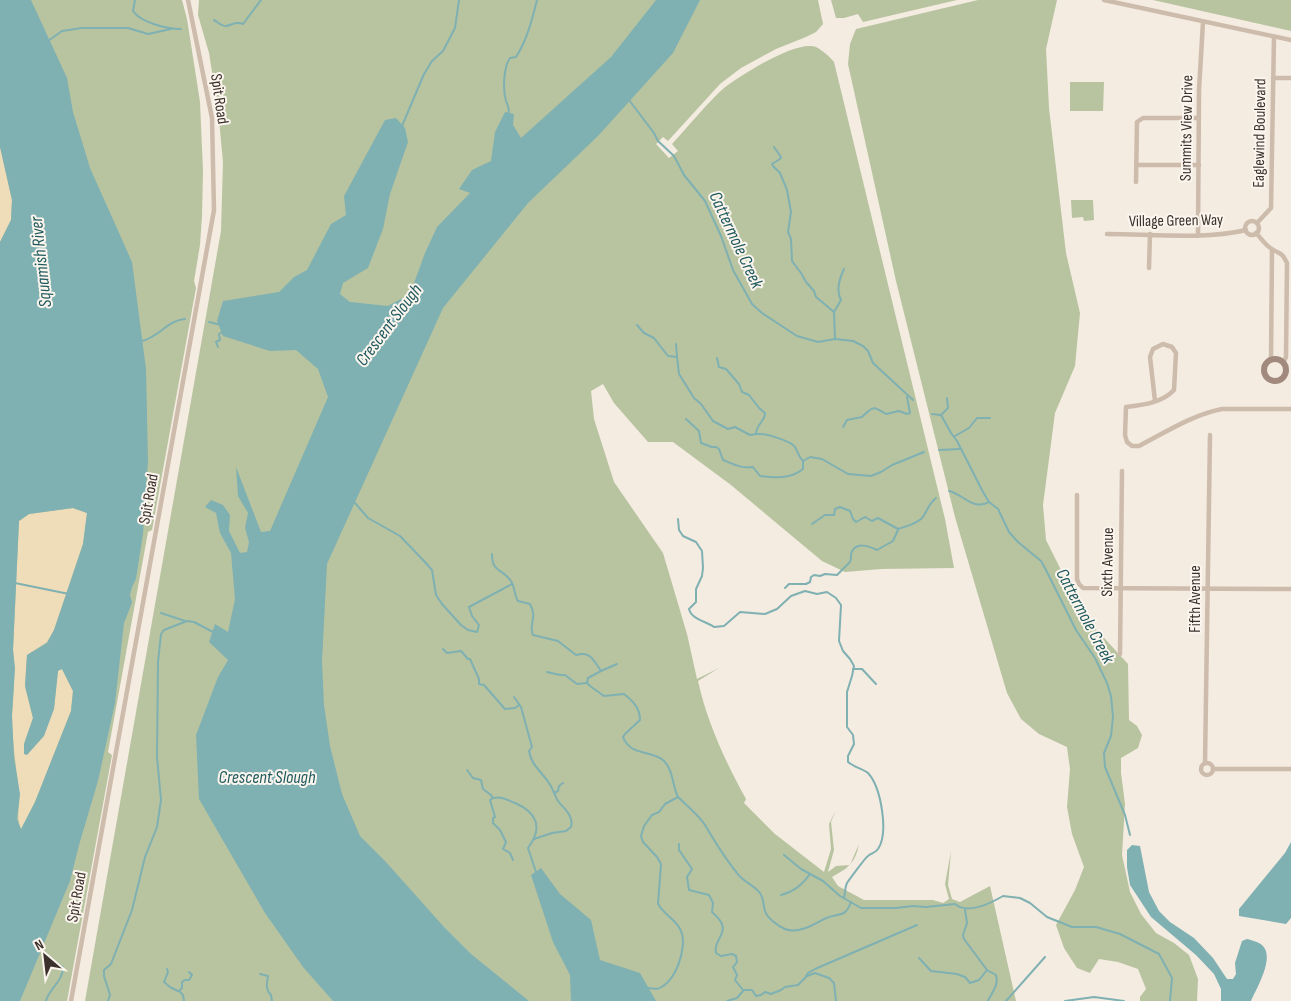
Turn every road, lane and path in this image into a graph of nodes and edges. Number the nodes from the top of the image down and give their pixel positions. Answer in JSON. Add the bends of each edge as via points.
{"nodes":[{"id":1,"x":188,"y":0,"type":"edge"},
{"id":2,"x":1104,"y":0,"type":"edge"},
{"id":3,"x":1204,"y":22,"type":"junction"},
{"id":4,"x":1274,"y":37,"type":"junction"},
{"id":5,"x":1291,"y":40,"type":"edge"},
{"id":6,"x":1273,"y":78,"type":"junction"},
{"id":7,"x":1291,"y":78,"type":"edge"},
{"id":8,"x":1199,"y":118,"type":"junction"},
{"id":9,"x":1136,"y":165,"type":"junction"},
{"id":10,"x":1199,"y":165,"type":"junction"},
{"id":11,"x":1136,"y":182,"type":"dead end"},
{"id":12,"x":1257,"y":223,"type":"junction"},
{"id":13,"x":1246,"y":230,"type":"junction"},
{"id":14,"x":1256,"y":233,"type":"junction"},
{"id":15,"x":1106,"y":234,"type":"dead end"},
{"id":16,"x":1150,"y":234,"type":"junction"},
{"id":17,"x":1198,"y":235,"type":"junction"},
{"id":18,"x":1272,"y":250,"type":"junction"},
{"id":19,"x":1150,"y":268,"type":"dead end"},
{"id":20,"x":1271,"y":360,"type":"junction"},
{"id":21,"x":1286,"y":364,"type":"edge"},
{"id":22,"x":1291,"y":373,"type":"edge"},
{"id":23,"x":1283,"y":376,"type":"junction"},
{"id":24,"x":1155,"y":401,"type":"junction"},
{"id":25,"x":1291,"y":409,"type":"edge"},
{"id":26,"x":1210,"y":435,"type":"dead end"},
{"id":27,"x":1122,"y":471,"type":"dead end"},
{"id":28,"x":1076,"y":495,"type":"dead end"},
{"id":29,"x":1120,"y":588,"type":"junction"},
{"id":30,"x":1208,"y":588,"type":"junction"},
{"id":31,"x":1291,"y":589,"type":"edge"},
{"id":32,"x":1120,"y":654,"type":"dead end"},
{"id":33,"x":1205,"y":763,"type":"junction"},
{"id":34,"x":1213,"y":769,"type":"junction"},
{"id":35,"x":1291,"y":769,"type":"edge"},
{"id":36,"x":71,"y":1001,"type":"edge"}],
"edges":[{"from":1,"to":36,"type":"street","name":"Spit Road","via":[[212,118],[214,210]]},
{"from":2,"to":3,"type":"street"},
{"from":3,"to":4,"type":"street"},
{"from":3,"to":8,"type":"street","name":"Summits View Drive"},
{"from":4,"to":5,"type":"street"},
{"from":4,"to":6,"type":"street","name":"Eaglewind Boulevard"},
{"from":6,"to":7,"type":"street"},
{"from":6,"to":12,"type":"street","name":"Eaglewind Boulevard","via":[[1271,208]]},
{"from":8,"to":9,"type":"street","via":[[1140,119],[1136,124]]},
{"from":8,"to":10,"type":"street","name":"Summits View Drive"},
{"from":9,"to":10,"type":"street"},
{"from":9,"to":11,"type":"street"},
{"from":10,"to":17,"type":"street","name":"Summits View Drive"},
{"from":12,"to":13,"type":"street","via":[[1249,222]]},
{"from":12,"to":14,"type":"street"},
{"from":13,"to":14,"type":"street","via":[[1251,235]]},
{"from":13,"to":17,"type":"street","name":"Village Green Way"},
{"from":14,"to":18,"type":"street"},
{"from":15,"to":16,"type":"street","name":"Village Green Way"},
{"from":16,"to":17,"type":"street","name":"Village Green Way"},
{"from":16,"to":19,"type":"street"},
{"from":18,"to":20,"type":"street"},
{"from":18,"to":21,"type":"street","via":[[1283,256],[1287,263]]},
{"from":20,"to":21,"type":"street","via":[[1278,359]]},
{"from":20,"to":23,"type":"street","via":[[1265,367],[1267,376],[1275,380]]},
{"from":21,"to":23,"type":"street"},
{"from":22,"to":23,"type":"street"},
{"from":24,"to":24,"type":"street","via":[[1175,387],[1176,353],[1164,344],[1153,349],[1150,357]]},
{"from":24,"to":25,"type":"street","via":[[1126,407],[1125,435],[1132,446],[1139,446],[1213,411]]},
{"from":26,"to":30,"type":"street","name":"Fifth Avenue"},
{"from":27,"to":29,"type":"street","name":"Sixth Avenue"},
{"from":28,"to":29,"type":"street","via":[[1078,584],[1083,588]]},
{"from":29,"to":30,"type":"street"},
{"from":29,"to":32,"type":"street","name":"Sixth Avenue"},
{"from":30,"to":31,"type":"street"},
{"from":30,"to":33,"type":"street","name":"Fifth Avenue"},
{"from":33,"to":34,"type":"street","via":[[1210,763]]},
{"from":33,"to":34,"type":"street","via":[[1201,766],[1202,774],[1210,774]]},
{"from":34,"to":35,"type":"street"}]}
